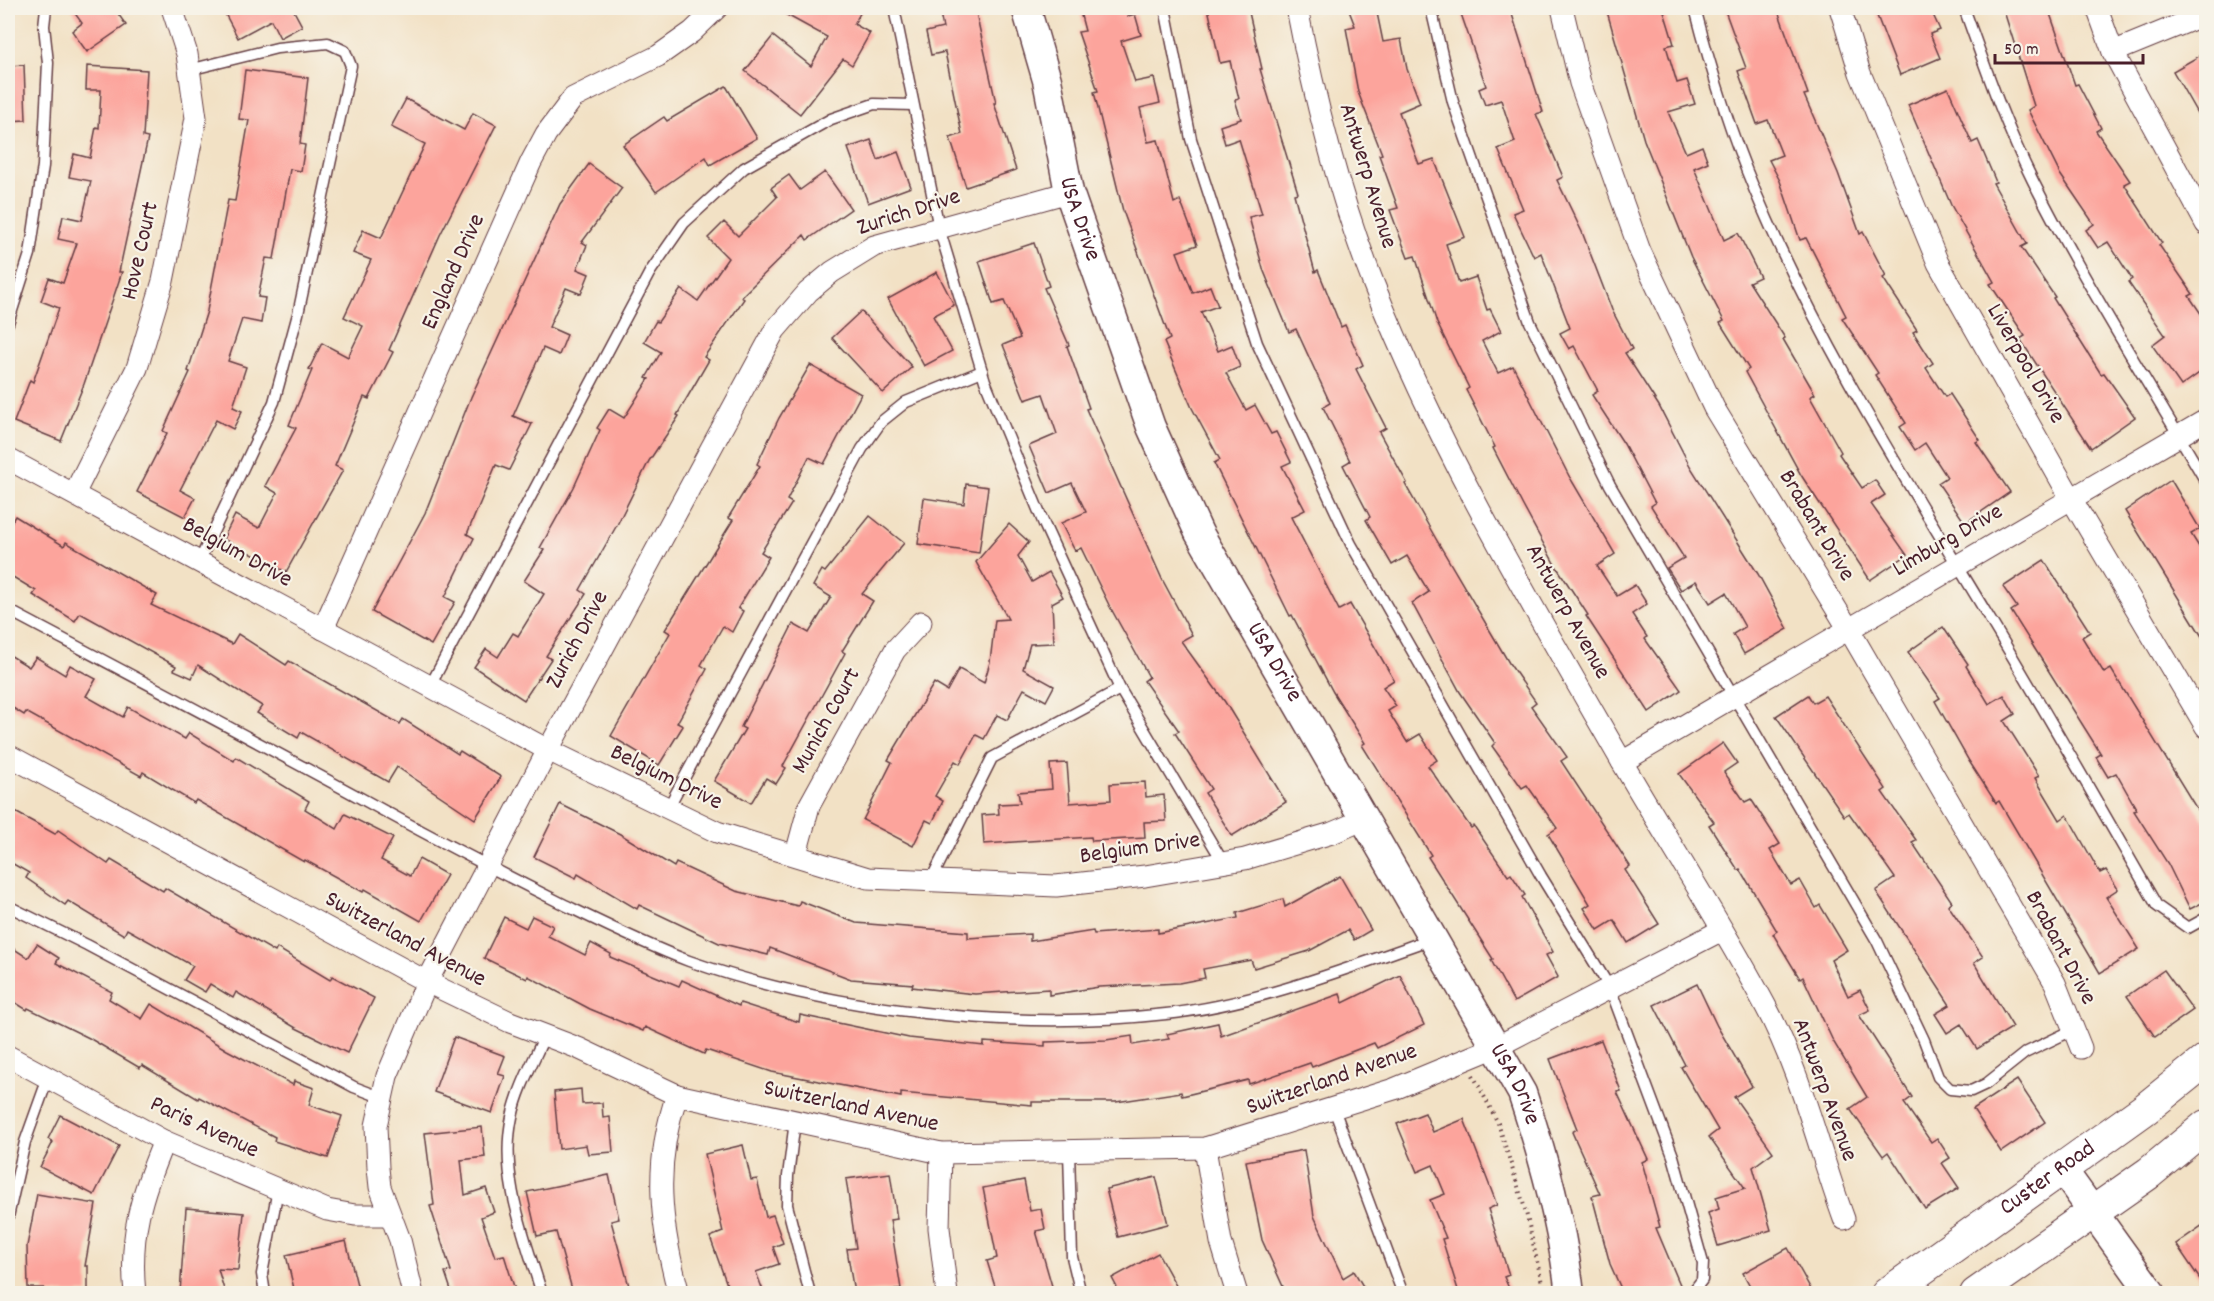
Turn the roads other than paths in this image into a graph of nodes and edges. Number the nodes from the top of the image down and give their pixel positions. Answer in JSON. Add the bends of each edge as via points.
{"nodes":[{"id":1,"x":46,"y":8,"type":"edge"},
{"id":2,"x":171,"y":8,"type":"edge"},
{"id":3,"x":717,"y":8,"type":"edge"},
{"id":4,"x":894,"y":8,"type":"edge"},
{"id":5,"x":1026,"y":8,"type":"edge"},
{"id":6,"x":1165,"y":8,"type":"edge"},
{"id":7,"x":1297,"y":8,"type":"edge"},
{"id":8,"x":1431,"y":8,"type":"edge"},
{"id":9,"x":1562,"y":8,"type":"edge"},
{"id":10,"x":1695,"y":8,"type":"edge"},
{"id":11,"x":1840,"y":8,"type":"edge"},
{"id":12,"x":1964,"y":8,"type":"edge"},
{"id":13,"x":2097,"y":8,"type":"edge"},
{"id":14,"x":2206,"y":14,"type":"edge"},
{"id":15,"x":2113,"y":52,"type":"junction"},
{"id":16,"x":189,"y":70,"type":"junction"},
{"id":17,"x":913,"y":105,"type":"junction"},
{"id":18,"x":1069,"y":192,"type":"junction"},
{"id":19,"x":2206,"y":224,"type":"edge"},
{"id":20,"x":939,"y":228,"type":"junction"},
{"id":21,"x":8,"y":323,"type":"edge"},
{"id":22,"x":982,"y":371,"type":"junction"},
{"id":23,"x":2206,"y":420,"type":"edge"},
{"id":24,"x":2180,"y":436,"type":"junction"},
{"id":25,"x":8,"y":459,"type":"edge"},
{"id":26,"x":2206,"y":482,"type":"edge"},
{"id":27,"x":74,"y":494,"type":"junction"},
{"id":28,"x":2073,"y":500,"type":"junction"},
{"id":29,"x":199,"y":562,"type":"junction"},
{"id":30,"x":1958,"y":565,"type":"junction"},
{"id":31,"x":8,"y":609,"type":"edge"},
{"id":32,"x":921,"y":622,"type":"dead end"},
{"id":33,"x":1848,"y":628,"type":"junction"},
{"id":34,"x":323,"y":629,"type":"junction"},
{"id":35,"x":430,"y":686,"type":"junction"},
{"id":36,"x":1120,"y":689,"type":"junction"},
{"id":37,"x":1732,"y":697,"type":"junction"},
{"id":38,"x":2206,"y":727,"type":"edge"},
{"id":39,"x":548,"y":750,"type":"junction"},
{"id":40,"x":8,"y":755,"type":"edge"},
{"id":41,"x":1622,"y":762,"type":"junction"},
{"id":42,"x":668,"y":808,"type":"junction"},
{"id":43,"x":1365,"y":819,"type":"junction"},
{"id":44,"x":796,"y":854,"type":"junction"},
{"id":45,"x":1222,"y":862,"type":"junction"},
{"id":46,"x":487,"y":866,"type":"junction"},
{"id":47,"x":930,"y":882,"type":"junction"},
{"id":48,"x":8,"y":906,"type":"edge"},
{"id":49,"x":2206,"y":918,"type":"edge"},
{"id":50,"x":1722,"y":930,"type":"junction"},
{"id":51,"x":1434,"y":938,"type":"junction"},
{"id":52,"x":427,"y":982,"type":"junction"},
{"id":53,"x":1610,"y":988,"type":"junction"},
{"id":54,"x":545,"y":1035,"type":"junction"},
{"id":55,"x":2077,"y":1039,"type":"joint"},
{"id":56,"x":1498,"y":1046,"type":"junction"},
{"id":57,"x":8,"y":1056,"type":"edge"},
{"id":58,"x":2206,"y":1060,"type":"edge"},
{"id":59,"x":48,"y":1078,"type":"junction"},
{"id":60,"x":677,"y":1095,"type":"junction"},
{"id":61,"x":382,"y":1098,"type":"junction"},
{"id":62,"x":1334,"y":1109,"type":"junction"},
{"id":63,"x":795,"y":1121,"type":"junction"},
{"id":64,"x":2206,"y":1125,"type":"edge"},
{"id":65,"x":164,"y":1141,"type":"junction"},
{"id":66,"x":1205,"y":1148,"type":"junction"},
{"id":67,"x":1069,"y":1151,"type":"junction"},
{"id":68,"x":941,"y":1153,"type":"junction"},
{"id":69,"x":2062,"y":1169,"type":"junction"},
{"id":70,"x":2206,"y":1171,"type":"edge"},
{"id":71,"x":2206,"y":1177,"type":"edge"},
{"id":72,"x":278,"y":1189,"type":"junction"},
{"id":73,"x":2096,"y":1212,"type":"junction"},
{"id":74,"x":390,"y":1215,"type":"junction"},
{"id":75,"x":8,"y":1217,"type":"edge"},
{"id":76,"x":1844,"y":1219,"type":"dead end"},
{"id":77,"x":135,"y":1293,"type":"edge"},
{"id":78,"x":265,"y":1293,"type":"edge"},
{"id":79,"x":413,"y":1293,"type":"edge"},
{"id":80,"x":542,"y":1293,"type":"edge"},
{"id":81,"x":679,"y":1293,"type":"edge"},
{"id":82,"x":810,"y":1293,"type":"edge"},
{"id":83,"x":947,"y":1293,"type":"edge"},
{"id":84,"x":1081,"y":1293,"type":"edge"},
{"id":85,"x":1237,"y":1293,"type":"edge"},
{"id":86,"x":1403,"y":1293,"type":"edge"},
{"id":87,"x":1570,"y":1293,"type":"edge"},
{"id":88,"x":1691,"y":1293,"type":"edge"},
{"id":89,"x":1887,"y":1293,"type":"edge"},
{"id":90,"x":1976,"y":1293,"type":"edge"},
{"id":91,"x":2152,"y":1293,"type":"edge"}],
"edges":[{"from":1,"to":21,"type":"lane","via":[[48,63],[43,166],[30,254]]},
{"from":2,"to":16,"type":"street","name":"Hove Court"},
{"from":3,"to":34,"type":"street","name":"England Drive","via":[[658,56],[573,98],[546,134]]},
{"from":4,"to":17,"type":"lane"},
{"from":5,"to":18,"type":"street","name":"USA Drive","via":[[1047,80]]},
{"from":6,"to":53,"type":"lane","via":[[1191,140],[1257,343],[1351,544],[1541,876]]},
{"from":7,"to":41,"type":"street","name":"Antwerp Avenue","via":[[1327,144],[1373,283],[1456,467]]},
{"from":8,"to":37,"type":"lane","via":[[1453,102],[1530,322],[1610,485]]},
{"from":9,"to":33,"type":"street","name":"Brabant Drive","via":[[1580,83],[1640,251],[1714,408]]},
{"from":10,"to":30,"type":"lane","via":[[1725,113],[1803,293],[1850,383]]},
{"from":11,"to":28,"type":"street","name":"Liverpool Drive","via":[[1860,73],[1938,263]]},
{"from":12,"to":24,"type":"lane","via":[[1993,92],[2033,180]]},
{"from":13,"to":15,"type":"street"},
{"from":14,"to":15,"type":"street"},
{"from":15,"to":19,"type":"street"},
{"from":16,"to":27,"type":"street","name":"Hove Court","via":[[196,117],[163,280],[137,368]]},
{"from":16,"to":29,"type":"lane","via":[[277,48],[328,42],[345,51],[351,66],[298,315],[274,402]]},
{"from":17,"to":20,"type":"lane"},
{"from":17,"to":35,"type":"lane","via":[[874,104],[831,118],[744,168],[684,223],[650,272]]},
{"from":18,"to":20,"type":"street","name":"Zurich Drive"},
{"from":18,"to":43,"type":"street","name":"USA Drive","via":[[1151,426],[1199,533]]},
{"from":20,"to":22,"type":"lane"},
{"from":20,"to":39,"type":"street","name":"Zurich Drive","via":[[874,246],[808,292],[775,330]]},
{"from":22,"to":36,"type":"lane","via":[[1044,524]]},
{"from":22,"to":42,"type":"lane","via":[[906,402],[881,422],[862,449]]},
{"from":23,"to":24,"type":"street","name":"Limburg Drive"},
{"from":24,"to":26,"type":"lane"},
{"from":24,"to":28,"type":"street","name":"Limburg Drive"},
{"from":25,"to":27,"type":"street","name":"Belgium Drive"},
{"from":27,"to":29,"type":"street","name":"Belgium Drive"},
{"from":28,"to":30,"type":"street","name":"Limburg Drive"},
{"from":28,"to":38,"type":"street","name":"Liverpool Drive"},
{"from":29,"to":34,"type":"street","name":"Belgium Drive"},
{"from":30,"to":33,"type":"street","name":"Limburg Drive"},
{"from":30,"to":49,"type":"lane","via":[[2157,906],[2188,928]]},
{"from":31,"to":46,"type":"lane"},
{"from":32,"to":44,"type":"street","name":"Munich Court","via":[[895,651],[809,806]]},
{"from":33,"to":37,"type":"street","name":"Limburg Drive"},
{"from":33,"to":55,"type":"street","name":"Brabant Drive","via":[[2055,983]]},
{"from":34,"to":35,"type":"street","name":"Belgium Drive"},
{"from":35,"to":39,"type":"street","name":"Belgium Drive"},
{"from":36,"to":45,"type":"lane"},
{"from":36,"to":47,"type":"lane","via":[[992,758]]},
{"from":37,"to":41,"type":"street","name":"Limburg Drive"},
{"from":37,"to":55,"type":"lane","via":[[1877,940],[1938,1077],[1950,1089],[1971,1091],[2025,1053]]},
{"from":39,"to":42,"type":"street","name":"Belgium Drive"},
{"from":39,"to":46,"type":"street","name":"Zurich Drive"},
{"from":40,"to":52,"type":"street","name":"Switzerland Avenue"},
{"from":41,"to":50,"type":"street","name":"Antwerp Avenue"},
{"from":42,"to":44,"type":"street","name":"Belgium Drive","via":[[717,832]]},
{"from":43,"to":45,"type":"street","name":"Belgium Drive","via":[[1332,833]]},
{"from":43,"to":51,"type":"street","name":"USA Drive"},
{"from":44,"to":47,"type":"street","name":"Belgium Drive","via":[[868,878]]},
{"from":45,"to":47,"type":"street","name":"Belgium Drive","via":[[1056,886]]},
{"from":46,"to":51,"type":"lane","via":[[611,928],[678,956],[770,985],[899,1010],[1011,1019],[1168,1014],[1250,997]]},
{"from":46,"to":52,"type":"street","name":"Zurich Drive"},
{"from":48,"to":61,"type":"lane","via":[[354,1087]]},
{"from":50,"to":53,"type":"street","name":"Switzerland Avenue"},
{"from":50,"to":76,"type":"street","name":"Antwerp Avenue","via":[[1766,1006],[1796,1073]]},
{"from":51,"to":56,"type":"street","name":"USA Drive"},
{"from":52,"to":54,"type":"street","name":"Switzerland Avenue"},
{"from":52,"to":61,"type":"street","name":"Zurich Drive","via":[[391,1066]]},
{"from":53,"to":56,"type":"street","name":"Switzerland Avenue"},
{"from":53,"to":88,"type":"lane","via":[[1673,1156],[1703,1263],[1702,1280]]},
{"from":54,"to":60,"type":"street","name":"Switzerland Avenue"},
{"from":54,"to":80,"type":"lane","via":[[512,1117],[509,1146],[512,1191]]},
{"from":56,"to":62,"type":"street","name":"Switzerland Avenue"},
{"from":56,"to":87,"type":"street","name":"USA Drive","via":[[1522,1092],[1545,1164]]},
{"from":57,"to":59,"type":"street","name":"Paris Avenue"},
{"from":58,"to":69,"type":"main road","name":"Custer Road"},
{"from":59,"to":65,"type":"street","name":"Paris Avenue"},
{"from":59,"to":75,"type":"lane","via":[[18,1165]]},
{"from":60,"to":63,"type":"street","name":"Switzerland Avenue"},
{"from":60,"to":81,"type":"street","via":[[662,1148],[661,1202],[667,1250]]},
{"from":61,"to":74,"type":"street","name":"Zurich Drive","via":[[376,1126],[378,1168]]},
{"from":62,"to":66,"type":"street","name":"Switzerland Avenue"},
{"from":62,"to":86,"type":"lane"},
{"from":63,"to":68,"type":"street","name":"Switzerland Avenue"},
{"from":63,"to":82,"type":"lane","via":[[787,1205]]},
{"from":64,"to":73,"type":"main road"},
{"from":65,"to":72,"type":"street","name":"Paris Avenue"},
{"from":65,"to":77,"type":"street","via":[[147,1182],[133,1237]]},
{"from":66,"to":67,"type":"street","name":"Switzerland Avenue"},
{"from":66,"to":85,"type":"street","via":[[1221,1242]]},
{"from":67,"to":68,"type":"street","name":"Switzerland Avenue"},
{"from":67,"to":84,"type":"lane","via":[[1068,1211],[1072,1257]]},
{"from":68,"to":83,"type":"street","via":[[939,1228]]},
{"from":69,"to":73,"type":"street"},
{"from":69,"to":89,"type":"main road","name":"Custer Road"},
{"from":70,"to":71,"type":"lane"},
{"from":72,"to":74,"type":"street","name":"Paris Avenue","via":[[327,1210]]},
{"from":72,"to":78,"type":"lane","via":[[262,1274]]},
{"from":73,"to":90,"type":"main road"},
{"from":73,"to":91,"type":"street"},
{"from":74,"to":79,"type":"street","name":"Zurich Drive"}]}
